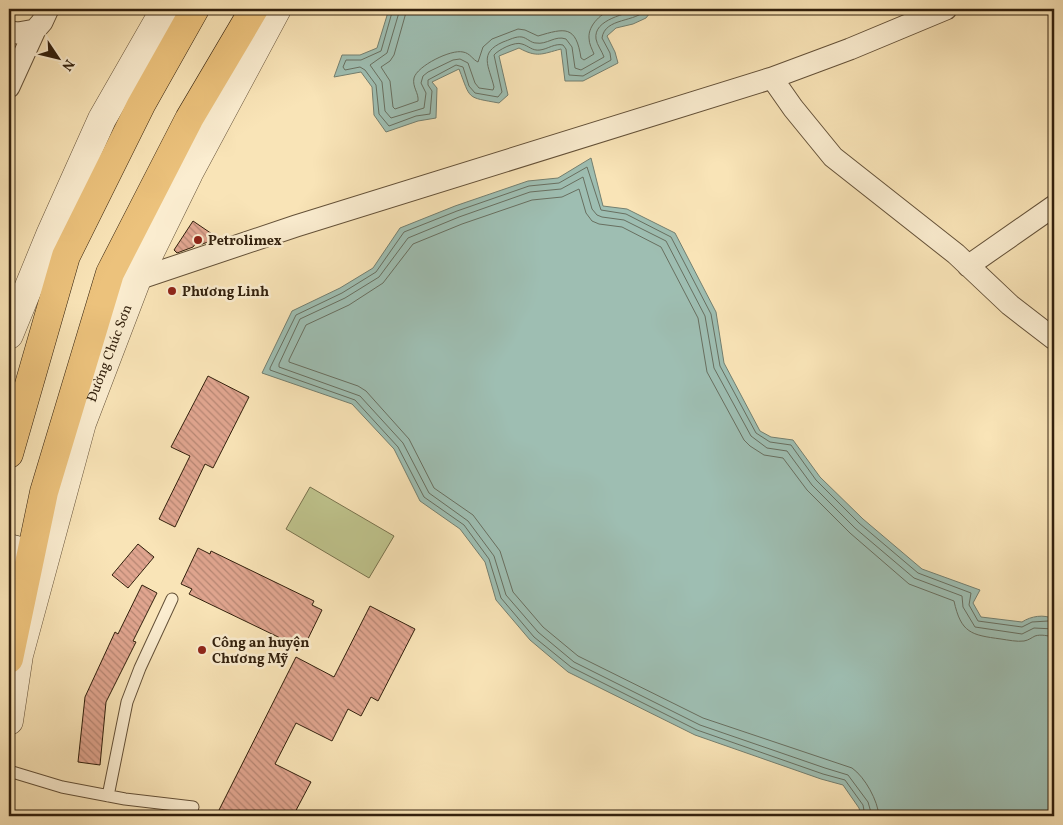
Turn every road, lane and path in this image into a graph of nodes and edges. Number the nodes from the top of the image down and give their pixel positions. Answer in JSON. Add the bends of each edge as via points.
{"nodes":[{"id":1,"x":48,"y":9,"type":"edge"},
{"id":2,"x":165,"y":9,"type":"edge"},
{"id":3,"x":195,"y":9,"type":"edge"},
{"id":4,"x":254,"y":9,"type":"edge"},
{"id":5,"x":277,"y":9,"type":"edge"},
{"id":6,"x":944,"y":9,"type":"edge"},
{"id":7,"x":35,"y":30,"type":"junction"},
{"id":8,"x":9,"y":32,"type":"edge"},
{"id":9,"x":772,"y":78,"type":"junction"},
{"id":10,"x":9,"y":86,"type":"edge"},
{"id":11,"x":1054,"y":206,"type":"edge"},
{"id":12,"x":968,"y":266,"type":"junction"},
{"id":13,"x":136,"y":279,"type":"junction"},
{"id":14,"x":105,"y":290,"type":"junction"},
{"id":15,"x":9,"y":335,"type":"edge"},
{"id":16,"x":1054,"y":339,"type":"edge"},
{"id":17,"x":9,"y":454,"type":"edge"},
{"id":18,"x":20,"y":551,"type":"edge"},
{"id":19,"x":172,"y":599,"type":"dead end"},
{"id":20,"x":9,"y":659,"type":"edge"},
{"id":21,"x":9,"y":721,"type":"edge"},
{"id":22,"x":9,"y":771,"type":"edge"},
{"id":23,"x":108,"y":796,"type":"junction"},
{"id":24,"x":193,"y":807,"type":"dead end"}],
"edges":[{"from":1,"to":7,"type":"street"},
{"from":2,"to":15,"type":"street","via":[[102,119]]},
{"from":3,"to":17,"type":"highway","via":[[141,105],[66,256]]},
{"from":4,"to":14,"type":"highway","name":"Đường Chúc Sơn","via":[[189,120],[110,273]]},
{"from":5,"to":13,"type":"street","name":"Đường Chúc Sơn"},
{"from":6,"to":9,"type":"street","via":[[850,50]]},
{"from":7,"to":8,"type":"street"},
{"from":7,"to":10,"type":"street"},
{"from":9,"to":12,"type":"street","via":[[833,157]]},
{"from":9,"to":13,"type":"street"},
{"from":11,"to":12,"type":"street"},
{"from":12,"to":16,"type":"street","via":[[1010,305]]},
{"from":13,"to":14,"type":"street"},
{"from":13,"to":21,"type":"street","name":"Đường Chúc Sơn","via":[[82,423],[19,655]]},
{"from":14,"to":18,"type":"highway","name":"Đường Chúc Sơn","via":[[44,492]]},
{"from":18,"to":20,"type":"highway","name":"Đường Chúc Sơn"},
{"from":19,"to":23,"type":"lane","via":[[127,702]]},
{"from":22,"to":23,"type":"lane","via":[[62,787]]},
{"from":23,"to":24,"type":"lane"}]}
